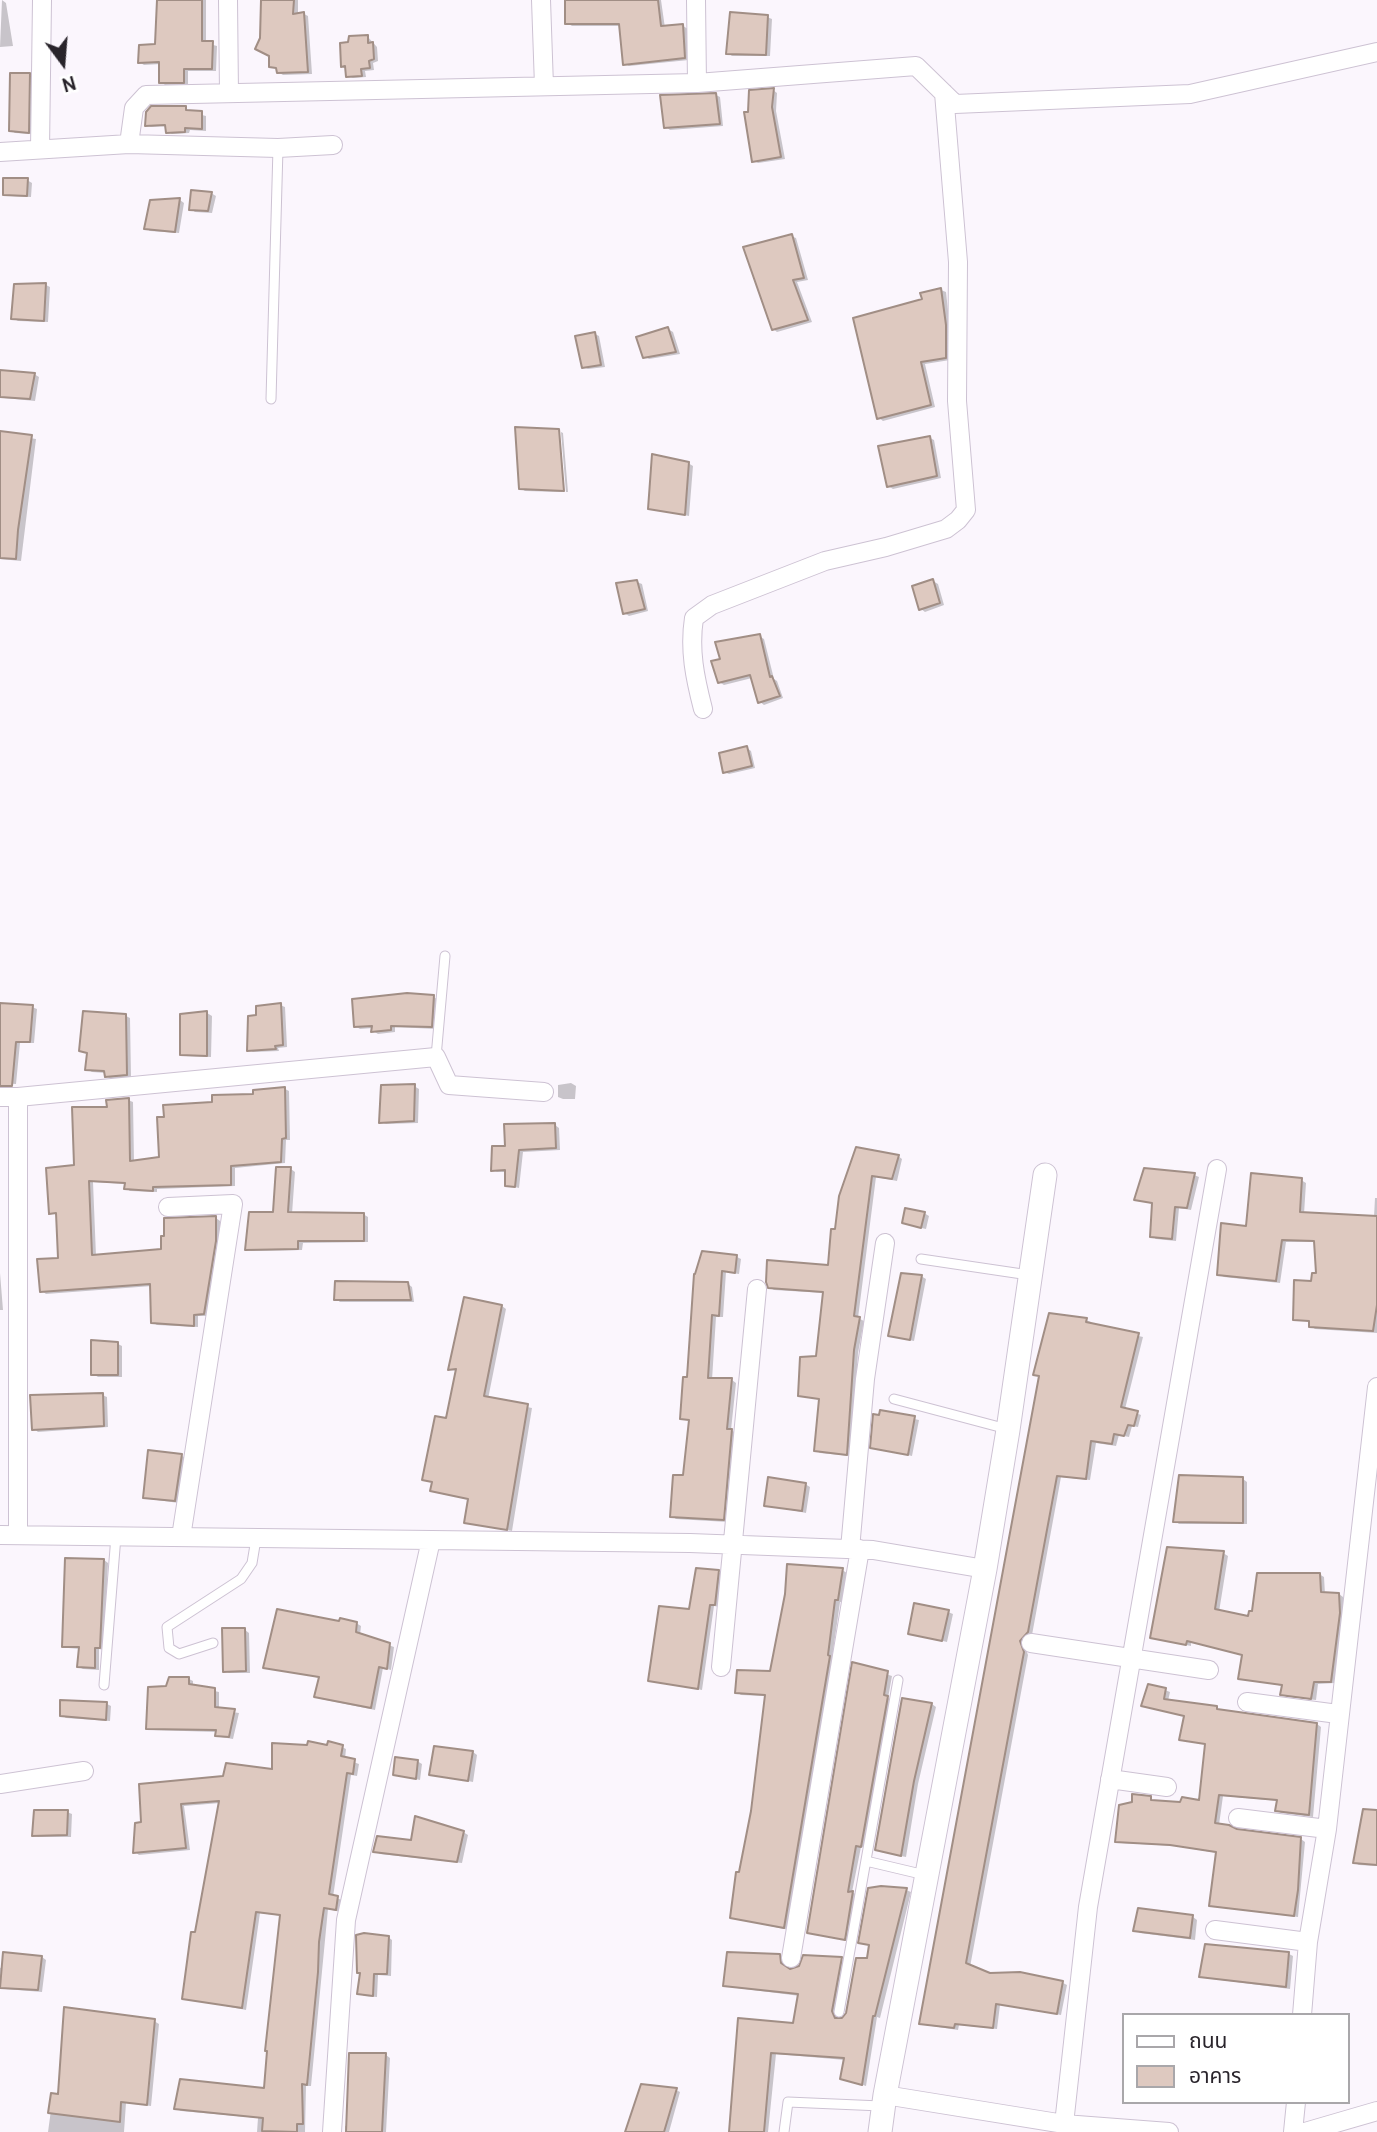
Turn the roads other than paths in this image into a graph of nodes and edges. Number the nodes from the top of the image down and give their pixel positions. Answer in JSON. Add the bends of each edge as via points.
{"nodes":[{"id":1,"x":42,"y":0,"type":"edge"},
{"id":2,"x":229,"y":0,"type":"edge"},
{"id":3,"x":541,"y":0,"type":"edge"},
{"id":4,"x":695,"y":0,"type":"edge"},
{"id":5,"x":1377,"y":52,"type":"edge"},
{"id":6,"x":697,"y":83,"type":"junction"},
{"id":7,"x":544,"y":86,"type":"junction"},
{"id":8,"x":229,"y":93,"type":"junction"},
{"id":9,"x":944,"y":93,"type":"junction"},
{"id":10,"x":128,"y":144,"type":"junction"},
{"id":11,"x":333,"y":145,"type":"dead end"},
{"id":12,"x":278,"y":148,"type":"junction"},
{"id":13,"x":40,"y":149,"type":"junction"},
{"id":14,"x":0,"y":152,"type":"edge"},
{"id":15,"x":271,"y":399,"type":"dead end"},
{"id":16,"x":703,"y":709,"type":"dead end"},
{"id":17,"x":445,"y":956,"type":"dead end"},
{"id":18,"x":436,"y":1057,"type":"junction"},
{"id":19,"x":544,"y":1092,"type":"dead end"},
{"id":20,"x":9,"y":1097,"type":"edge"},
{"id":21,"x":1217,"y":1169,"type":"dead end"},
{"id":22,"x":1045,"y":1175,"type":"dead end"},
{"id":23,"x":168,"y":1207,"type":"dead end"},
{"id":24,"x":885,"y":1243,"type":"dead end"},
{"id":25,"x":921,"y":1259,"type":"dead end"},
{"id":26,"x":1031,"y":1275,"type":"junction"},
{"id":27,"x":757,"y":1289,"type":"dead end"},
{"id":28,"x":1377,"y":1387,"type":"edge"},
{"id":29,"x":894,"y":1399,"type":"dead end"},
{"id":30,"x":1008,"y":1430,"type":"junction"},
{"id":31,"x":9,"y":1535,"type":"edge"},
{"id":32,"x":116,"y":1536,"type":"junction"},
{"id":33,"x":181,"y":1537,"type":"junction"},
{"id":34,"x":256,"y":1539,"type":"junction"},
{"id":35,"x":431,"y":1540,"type":"junction"},
{"id":36,"x":734,"y":1544,"type":"junction"},
{"id":37,"x":855,"y":1549,"type":"junction"},
{"id":38,"x":985,"y":1569,"type":"junction"},
{"id":39,"x":214,"y":1643,"type":"dead end"},
{"id":40,"x":1031,"y":1643,"type":"dead end"},
{"id":41,"x":1132,"y":1659,"type":"junction"},
{"id":42,"x":722,"y":1667,"type":"dead end"},
{"id":43,"x":1209,"y":1670,"type":"dead end"},
{"id":44,"x":898,"y":1680,"type":"dead end"},
{"id":45,"x":104,"y":1685,"type":"dead end"},
{"id":46,"x":1247,"y":1702,"type":"dead end"},
{"id":47,"x":1339,"y":1714,"type":"junction"},
{"id":48,"x":84,"y":1770,"type":"dead end"},
{"id":49,"x":1110,"y":1779,"type":"junction"},
{"id":50,"x":0,"y":1784,"type":"edge"},
{"id":51,"x":1167,"y":1787,"type":"dead end"},
{"id":52,"x":1238,"y":1818,"type":"dead end"},
{"id":53,"x":1326,"y":1829,"type":"junction"},
{"id":54,"x":866,"y":1861,"type":"junction"},
{"id":55,"x":926,"y":1875,"type":"junction"},
{"id":56,"x":1215,"y":1930,"type":"dead end"},
{"id":57,"x":1308,"y":1942,"type":"junction"},
{"id":58,"x":791,"y":1958,"type":"dead end"},
{"id":59,"x":839,"y":2012,"type":"dead end"},
{"id":60,"x":1302,"y":2013,"type":"edge"},
{"id":61,"x":884,"y":2101,"type":"junction"},
{"id":62,"x":1296,"y":2104,"type":"edge"},
{"id":63,"x":1377,"y":2110,"type":"edge"},
{"id":64,"x":1064,"y":2124,"type":"junction"},
{"id":65,"x":331,"y":2132,"type":"edge"},
{"id":66,"x":784,"y":2132,"type":"edge"},
{"id":67,"x":880,"y":2132,"type":"edge"},
{"id":68,"x":1158,"y":2132,"type":"edge"},
{"id":69,"x":1169,"y":2132,"type":"edge"},
{"id":70,"x":1293,"y":2132,"type":"edge"},
{"id":71,"x":1305,"y":2132,"type":"edge"}],
"edges":[{"from":1,"to":13,"type":"street"},
{"from":2,"to":8,"type":"street"},
{"from":3,"to":7,"type":"street"},
{"from":4,"to":6,"type":"street"},
{"from":5,"to":9,"type":"street","via":[[1189,94],[955,104]]},
{"from":6,"to":7,"type":"street"},
{"from":6,"to":9,"type":"street","via":[[916,66]]},
{"from":7,"to":8,"type":"street"},
{"from":8,"to":10,"type":"street","via":[[146,95],[134,108]]},
{"from":9,"to":16,"type":"street","via":[[958,262],[957,401],[966,510],[946,528],[825,561],[712,605],[694,618],[692,666]]},
{"from":10,"to":12,"type":"street"},
{"from":10,"to":13,"type":"street"},
{"from":11,"to":12,"type":"street"},
{"from":12,"to":15,"type":"lane"},
{"from":13,"to":14,"type":"street"},
{"from":17,"to":18,"type":"lane"},
{"from":18,"to":19,"type":"street","via":[[449,1085]]},
{"from":18,"to":20,"type":"street"},
{"from":20,"to":31,"type":"street"},
{"from":21,"to":41,"type":"street"},
{"from":22,"to":26,"type":"street"},
{"from":23,"to":33,"type":"street","via":[[233,1204]]},
{"from":24,"to":37,"type":"street","via":[[865,1379]]},
{"from":25,"to":26,"type":"lane"},
{"from":26,"to":30,"type":"street"},
{"from":27,"to":36,"type":"street"},
{"from":28,"to":47,"type":"street"},
{"from":29,"to":30,"type":"lane"},
{"from":30,"to":38,"type":"street"},
{"from":31,"to":32,"type":"street"},
{"from":32,"to":33,"type":"street"},
{"from":32,"to":45,"type":"lane"},
{"from":33,"to":34,"type":"street"},
{"from":34,"to":35,"type":"street"},
{"from":34,"to":39,"type":"lane","via":[[252,1563],[241,1579],[167,1627],[169,1648],[179,1654]]},
{"from":35,"to":36,"type":"street"},
{"from":35,"to":65,"type":"street","via":[[346,1920]]},
{"from":36,"to":37,"type":"street"},
{"from":36,"to":42,"type":"street"},
{"from":37,"to":38,"type":"street"},
{"from":37,"to":58,"type":"street"},
{"from":38,"to":55,"type":"street"},
{"from":40,"to":41,"type":"street"},
{"from":41,"to":43,"type":"street"},
{"from":41,"to":49,"type":"street"},
{"from":44,"to":54,"type":"lane"},
{"from":46,"to":47,"type":"street"},
{"from":47,"to":53,"type":"street"},
{"from":48,"to":50,"type":"street"},
{"from":49,"to":51,"type":"street"},
{"from":49,"to":64,"type":"street","via":[[1088,1907]]},
{"from":52,"to":53,"type":"street"},
{"from":53,"to":57,"type":"street"},
{"from":54,"to":55,"type":"lane"},
{"from":54,"to":59,"type":"lane"},
{"from":55,"to":61,"type":"street"},
{"from":56,"to":57,"type":"street"},
{"from":57,"to":60,"type":"street"},
{"from":61,"to":64,"type":"street"},
{"from":61,"to":66,"type":"lane","via":[[788,2102]]},
{"from":61,"to":67,"type":"street"},
{"from":62,"to":70,"type":"street"},
{"from":63,"to":71,"type":"street"},
{"from":64,"to":68,"type":"street"},
{"from":68,"to":69,"type":"street"}]}
